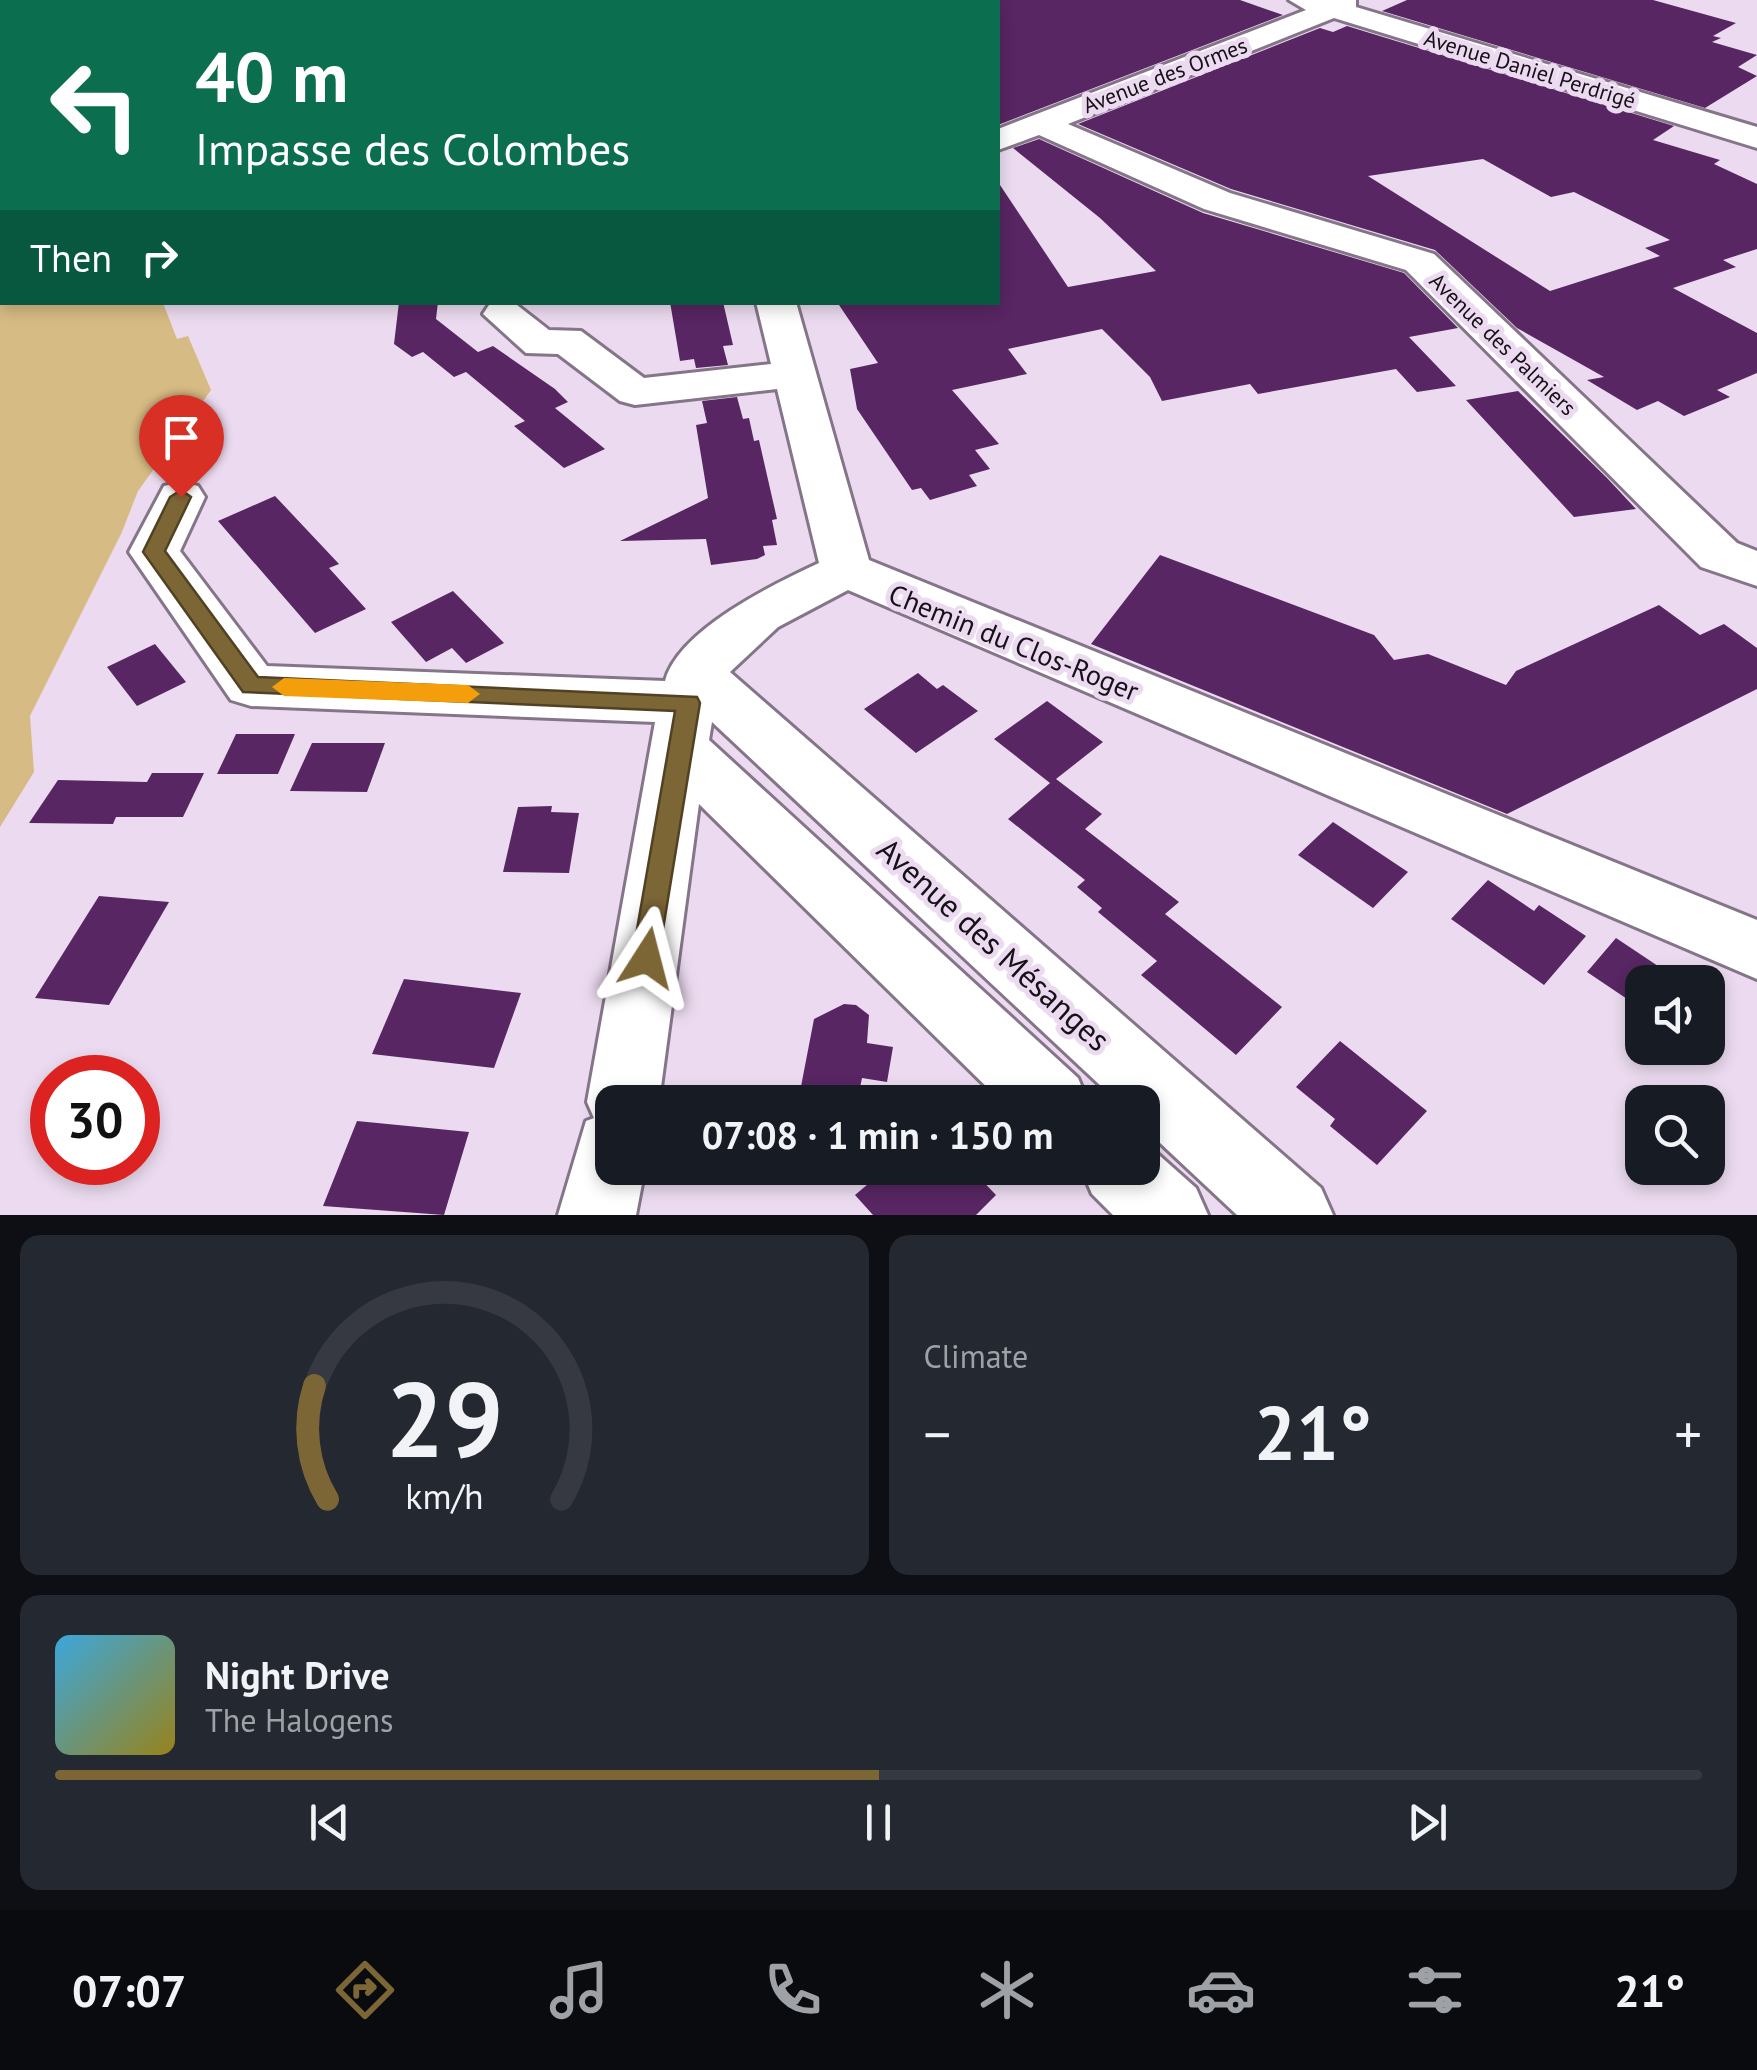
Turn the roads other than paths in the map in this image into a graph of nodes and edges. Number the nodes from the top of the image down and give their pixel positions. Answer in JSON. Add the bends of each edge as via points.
{"nodes":[{"id":1,"x":1330,"y":3,"type":"edge"},
{"id":2,"x":1740,"y":103,"type":"dead end"},
{"id":3,"x":1706,"y":123,"type":"junction"},
{"id":4,"x":1040,"y":124,"type":"junction"},
{"id":5,"x":1757,"y":138,"type":"edge"},
{"id":6,"x":1000,"y":139,"type":"edge"},
{"id":7,"x":777,"y":305,"type":"edge"},
{"id":8,"x":502,"y":314,"type":"dead end"},
{"id":9,"x":794,"y":374,"type":"junction"},
{"id":10,"x":181,"y":497,"type":"dead end"},
{"id":11,"x":1757,"y":569,"type":"edge"},
{"id":12,"x":846,"y":570,"type":"junction"},
{"id":13,"x":687,"y":708,"type":"junction"},
{"id":14,"x":1757,"y":950,"type":"edge"},
{"id":15,"x":625,"y":1085,"type":"edge"},
{"id":16,"x":1036,"y":1085,"type":"edge"},
{"id":17,"x":604,"y":1185,"type":"edge"},
{"id":18,"x":1138,"y":1185,"type":"edge"},
{"id":19,"x":597,"y":1215,"type":"edge"},
{"id":20,"x":1169,"y":1215,"type":"edge"},
{"id":21,"x":1294,"y":1215,"type":"edge"}],
"edges":[{"from":1,"to":3,"type":"street","name":"Avenue Daniel Perdrigé"},
{"from":1,"to":4,"type":"street","name":"Avenue des Ormes"},
{"from":2,"to":3,"type":"street"},
{"from":3,"to":5,"type":"street","name":"Avenue Daniel Perdrigé"},
{"from":4,"to":6,"type":"street","name":"Avenue des Ormes"},
{"from":4,"to":11,"type":"street","name":"Avenue des Palmiers","via":[[1217,201],[1420,262],[1719,555]]},
{"from":7,"to":9,"type":"street"},
{"from":8,"to":9,"type":"street","via":[[541,344],[566,340],[635,392]]},
{"from":9,"to":12,"type":"street"},
{"from":10,"to":13,"type":"street","via":[[154,552],[251,686]]},
{"from":12,"to":13,"type":"street","via":[[759,614]]},
{"from":12,"to":14,"type":"street","name":"Chemin du Clos-Roger"},
{"from":13,"to":15,"type":"street"},
{"from":13,"to":16,"type":"street"},
{"from":13,"to":21,"type":"street","name":"Avenue des Mésanges"},
{"from":17,"to":19,"type":"street"},
{"from":18,"to":20,"type":"street"}]}
